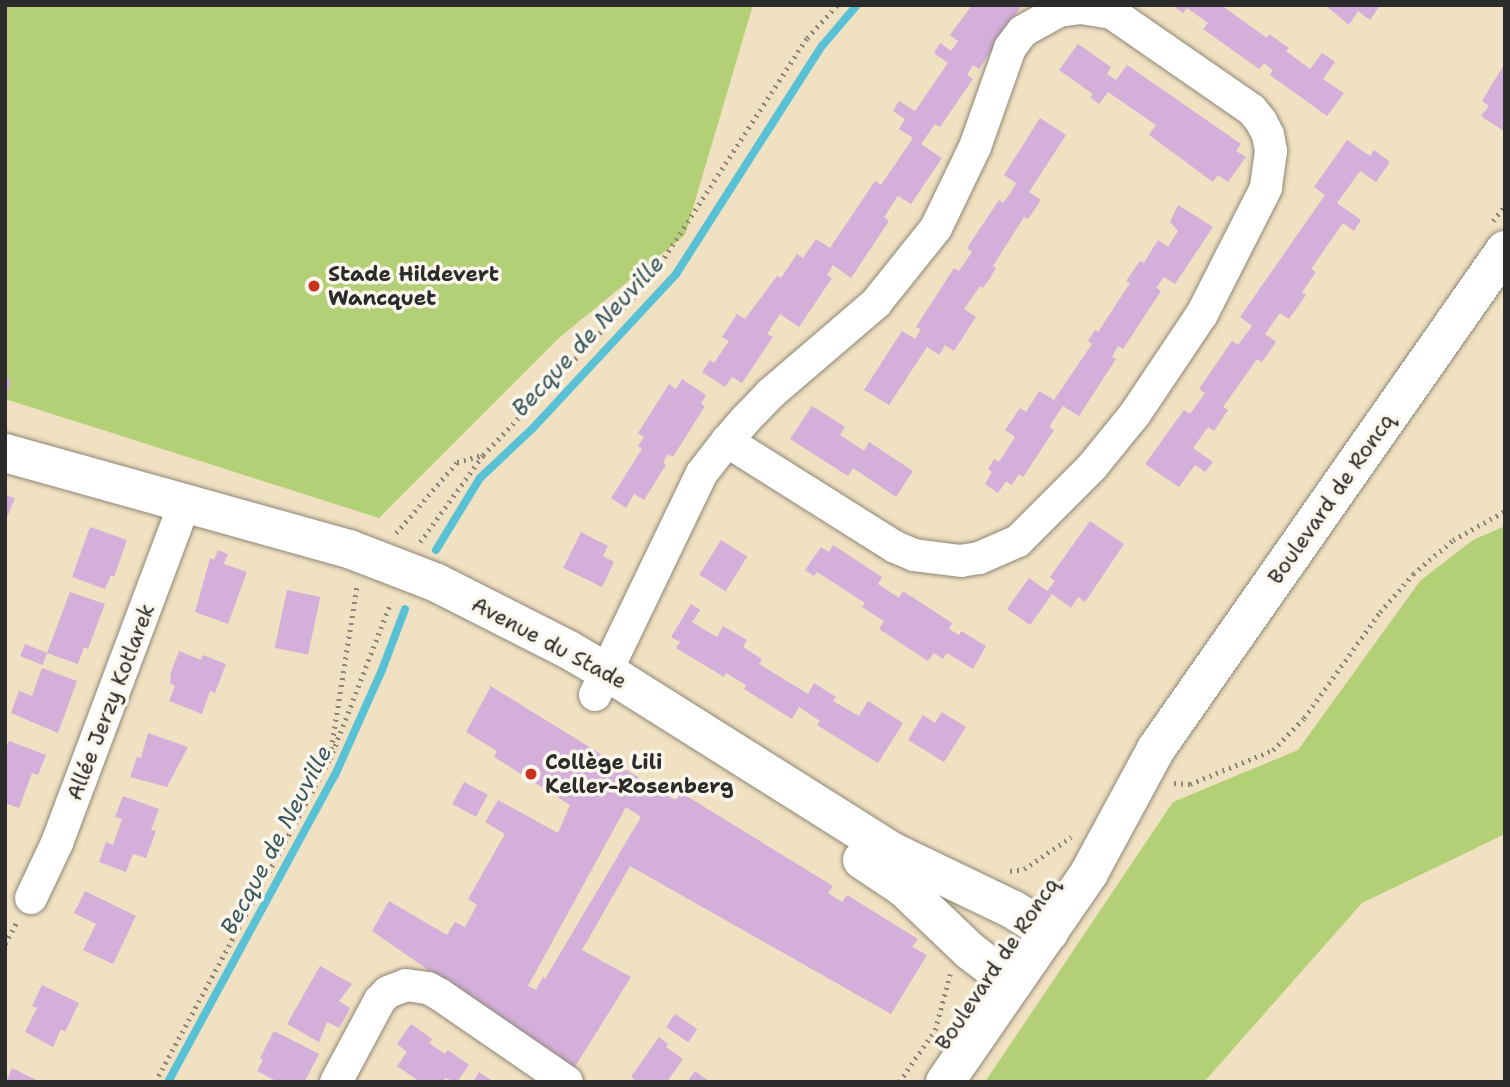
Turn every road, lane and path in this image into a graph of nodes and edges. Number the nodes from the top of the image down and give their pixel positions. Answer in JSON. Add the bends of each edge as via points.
{"nodes":[{"id":1,"x":837,"y":5,"type":"edge"},
{"id":2,"x":1505,"y":250,"type":"edge"},
{"id":3,"x":727,"y":441,"type":"junction"},
{"id":4,"x":5,"y":453,"type":"edge"},
{"id":5,"x":483,"y":454,"type":"junction"},
{"id":6,"x":185,"y":503,"type":"junction"},
{"id":7,"x":1505,"y":511,"type":"edge"},
{"id":8,"x":418,"y":545,"type":"dead end"},
{"id":9,"x":373,"y":557,"type":"junction"},
{"id":10,"x":391,"y":603,"type":"dead end"},
{"id":11,"x":600,"y":683,"type":"junction"},
{"id":12,"x":330,"y":759,"type":"junction"},
{"id":13,"x":1161,"y":765,"type":"junction"},
{"id":14,"x":30,"y":898,"type":"dead end"},
{"id":15,"x":1038,"y":926,"type":"junction"},
{"id":16,"x":1003,"y":976,"type":"junction"},
{"id":17,"x":155,"y":1082,"type":"edge"},
{"id":18,"x":336,"y":1082,"type":"edge"},
{"id":19,"x":568,"y":1082,"type":"edge"},
{"id":20,"x":917,"y":1082,"type":"edge"},
{"id":21,"x":945,"y":1082,"type":"edge"}],
"edges":[{"from":1,"to":5,"type":"path","via":[[807,38],[649,281]]},
{"from":2,"to":13,"type":"main road","name":"Boulevard de Roncq"},
{"from":3,"to":3,"type":"street","via":[[770,394],[876,303],[913,260],[964,174],[1010,48],[1041,18],[1081,8],[1112,13],[1252,110],[1261,121],[1271,152],[1266,188],[1202,314],[1135,414],[1091,467],[1018,541],[961,561],[914,555]]},
{"from":3,"to":11,"type":"street","via":[[702,473]]},
{"from":4,"to":6,"type":"main road","name":"Avenue du Stade"},
{"from":5,"to":8,"type":"path"},
{"from":5,"to":9,"type":"path","via":[[457,462]]},
{"from":6,"to":9,"type":"main road","name":"Avenue du Stade"},
{"from":6,"to":14,"type":"street","name":"Allée Jerzy Kotlarek","via":[[57,843]]},
{"from":7,"to":13,"type":"path","via":[[1453,540],[1413,574],[1304,718],[1273,750],[1191,784]]},
{"from":9,"to":11,"type":"main road","name":"Avenue du Stade","via":[[467,598]]},
{"from":9,"to":12,"type":"path"},
{"from":10,"to":12,"type":"path"},
{"from":11,"to":15,"type":"main road","name":"Avenue du Stade","via":[[886,848]]},
{"from":11,"to":16,"type":"main road","via":[[896,882]]},
{"from":12,"to":17,"type":"path"},
{"from":13,"to":15,"type":"main road","name":"Boulevard de Roncq","via":[[1103,850]]},
{"from":15,"to":16,"type":"main road","name":"Boulevard de Roncq"},
{"from":16,"to":20,"type":"main road","name":"Boulevard de Roncq"},
{"from":16,"to":21,"type":"main road","name":"Boulevard de Roncq"},
{"from":18,"to":19,"type":"street","via":[[380,1000],[406,985],[439,994]]}]}
